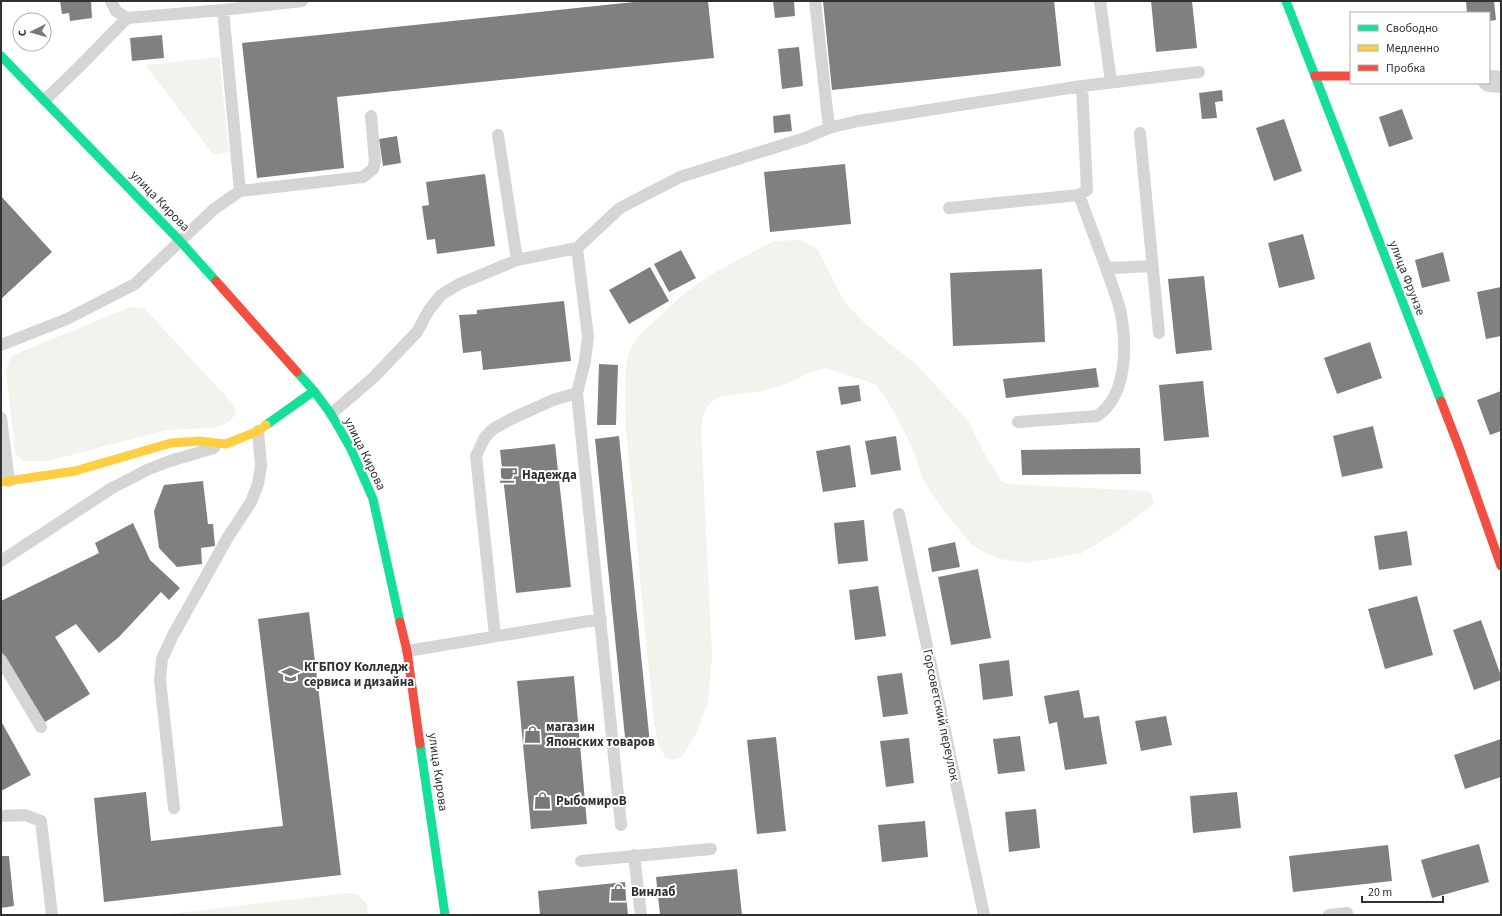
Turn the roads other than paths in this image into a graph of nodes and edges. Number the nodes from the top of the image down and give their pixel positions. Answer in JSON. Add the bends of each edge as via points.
{"nodes":[{"id":1,"x":111,"y":1,"type":"edge"},
{"id":2,"x":302,"y":1,"type":"edge"},
{"id":3,"x":815,"y":1,"type":"edge"},
{"id":4,"x":1100,"y":1,"type":"edge"},
{"id":5,"x":1286,"y":1,"type":"edge"},
{"id":6,"x":240,"y":4,"type":"edge"},
{"id":7,"x":223,"y":10,"type":"junction"},
{"id":8,"x":126,"y":18,"type":"junction"},
{"id":9,"x":1,"y":56,"type":"edge"},
{"id":10,"x":1199,"y":72,"type":"dead end"},
{"id":11,"x":1315,"y":76,"type":"junction"},
{"id":12,"x":1350,"y":76,"type":"edge"},
{"id":13,"x":1490,"y":81,"type":"edge"},
{"id":14,"x":1111,"y":82,"type":"junction"},
{"id":15,"x":1501,"y":82,"type":"edge"},
{"id":16,"x":1082,"y":86,"type":"junction"},
{"id":17,"x":45,"y":100,"type":"junction"},
{"id":18,"x":371,"y":116,"type":"dead end"},
{"id":19,"x":829,"y":128,"type":"junction"},
{"id":20,"x":1140,"y":133,"type":"dead end"},
{"id":21,"x":498,"y":135,"type":"dead end"},
{"id":22,"x":240,"y":191,"type":"junction"},
{"id":23,"x":1080,"y":195,"type":"junction"},
{"id":24,"x":949,"y":208,"type":"dead end"},
{"id":25,"x":180,"y":240,"type":"junction"},
{"id":26,"x":577,"y":248,"type":"junction"},
{"id":27,"x":517,"y":260,"type":"junction"},
{"id":28,"x":1105,"y":265,"type":"junction"},
{"id":29,"x":1152,"y":266,"type":"junction"},
{"id":30,"x":1159,"y":333,"type":"dead end"},
{"id":31,"x":1,"y":345,"type":"edge"},
{"id":32,"x":314,"y":391,"type":"junction"},
{"id":33,"x":577,"y":393,"type":"junction"},
{"id":34,"x":332,"y":414,"type":"junction"},
{"id":35,"x":1,"y":418,"type":"edge"},
{"id":36,"x":1018,"y":422,"type":"dead end"},
{"id":37,"x":258,"y":431,"type":"junction"},
{"id":38,"x":226,"y":444,"type":"junction"},
{"id":39,"x":5,"y":482,"type":"edge"},
{"id":40,"x":899,"y":514,"type":"dead end"},
{"id":41,"x":1,"y":562,"type":"edge"},
{"id":42,"x":1501,"y":566,"type":"edge"},
{"id":43,"x":601,"y":619,"type":"junction"},
{"id":44,"x":495,"y":636,"type":"junction"},
{"id":45,"x":407,"y":651,"type":"junction"},
{"id":46,"x":1,"y":660,"type":"edge"},
{"id":47,"x":40,"y":727,"type":"dead end"},
{"id":48,"x":174,"y":808,"type":"dead end"},
{"id":49,"x":1,"y":816,"type":"edge"},
{"id":50,"x":621,"y":825,"type":"dead end"},
{"id":51,"x":711,"y":849,"type":"dead end"},
{"id":52,"x":634,"y":855,"type":"junction"},
{"id":53,"x":581,"y":861,"type":"dead end"},
{"id":54,"x":1347,"y":913,"type":"dead end"},
{"id":55,"x":52,"y":915,"type":"edge"},
{"id":56,"x":445,"y":915,"type":"edge"},
{"id":57,"x":641,"y":915,"type":"edge"},
{"id":58,"x":984,"y":915,"type":"edge"},
{"id":59,"x":1329,"y":915,"type":"edge"}],
"edges":[{"from":1,"to":8,"type":"lane","via":[[116,11]]},
{"from":2,"to":6,"type":"lane"},
{"from":3,"to":19,"type":"lane"},
{"from":4,"to":14,"type":"lane"},
{"from":5,"to":11,"type":"main road","name":"улица Фрунзе"},
{"from":6,"to":7,"type":"lane"},
{"from":7,"to":8,"type":"lane"},
{"from":7,"to":22,"type":"lane"},
{"from":8,"to":17,"type":"lane"},
{"from":9,"to":17,"type":"main road","name":"улица Кирова"},
{"from":10,"to":14,"type":"lane"},
{"from":11,"to":12,"type":"main road"},
{"from":11,"to":42,"type":"main road","name":"улица Фрунзе","via":[[1457,443]]},
{"from":13,"to":15,"type":"street"},
{"from":14,"to":16,"type":"lane"},
{"from":16,"to":19,"type":"lane","via":[[858,121]]},
{"from":16,"to":23,"type":"lane","via":[[1088,190]]},
{"from":17,"to":25,"type":"main road","name":"улица Кирова"},
{"from":18,"to":22,"type":"lane","via":[[375,161],[373,169],[363,177]]},
{"from":19,"to":26,"type":"lane","via":[[805,138],[680,177],[620,208]]},
{"from":20,"to":29,"type":"lane"},
{"from":21,"to":27,"type":"lane"},
{"from":22,"to":25,"type":"lane","via":[[214,209]]},
{"from":23,"to":24,"type":"lane"},
{"from":23,"to":28,"type":"lane"},
{"from":25,"to":31,"type":"lane","via":[[135,284],[67,319]]},
{"from":25,"to":32,"type":"main road","name":"улица Кирова"},
{"from":26,"to":27,"type":"lane"},
{"from":26,"to":33,"type":"lane","via":[[588,337]]},
{"from":27,"to":34,"type":"lane","via":[[459,284],[441,295],[417,332],[373,378]]},
{"from":28,"to":29,"type":"lane","via":[[1112,268]]},
{"from":28,"to":36,"type":"lane","via":[[1121,314],[1124,348],[1120,387],[1104,411],[1097,416]]},
{"from":29,"to":30,"type":"lane"},
{"from":32,"to":34,"type":"main road","name":"улица Кирова"},
{"from":32,"to":37,"type":"main road"},
{"from":33,"to":43,"type":"lane"},
{"from":33,"to":44,"type":"lane","via":[[553,400],[493,429],[485,437],[476,456]]},
{"from":34,"to":45,"type":"main road","name":"улица Кирова","via":[[351,448],[373,499]]},
{"from":35,"to":39,"type":"lane"},
{"from":37,"to":38,"type":"main road"},
{"from":37,"to":48,"type":"lane","via":[[261,466],[251,502],[228,537],[162,659],[160,680]]},
{"from":38,"to":39,"type":"main road","via":[[200,441],[171,443],[75,471]]},
{"from":38,"to":41,"type":"lane","via":[[149,469],[112,488]]},
{"from":40,"to":58,"type":"lane","name":"Горсоветский переулок"},
{"from":43,"to":44,"type":"lane"},
{"from":43,"to":50,"type":"lane"},
{"from":44,"to":45,"type":"lane"},
{"from":45,"to":56,"type":"main road","name":"улица Кирова"},
{"from":46,"to":47,"type":"lane"},
{"from":49,"to":55,"type":"lane","via":[[24,815],[41,821]]},
{"from":51,"to":52,"type":"lane"},
{"from":52,"to":53,"type":"lane"},
{"from":52,"to":57,"type":"lane"},
{"from":54,"to":59,"type":"lane"}]}
